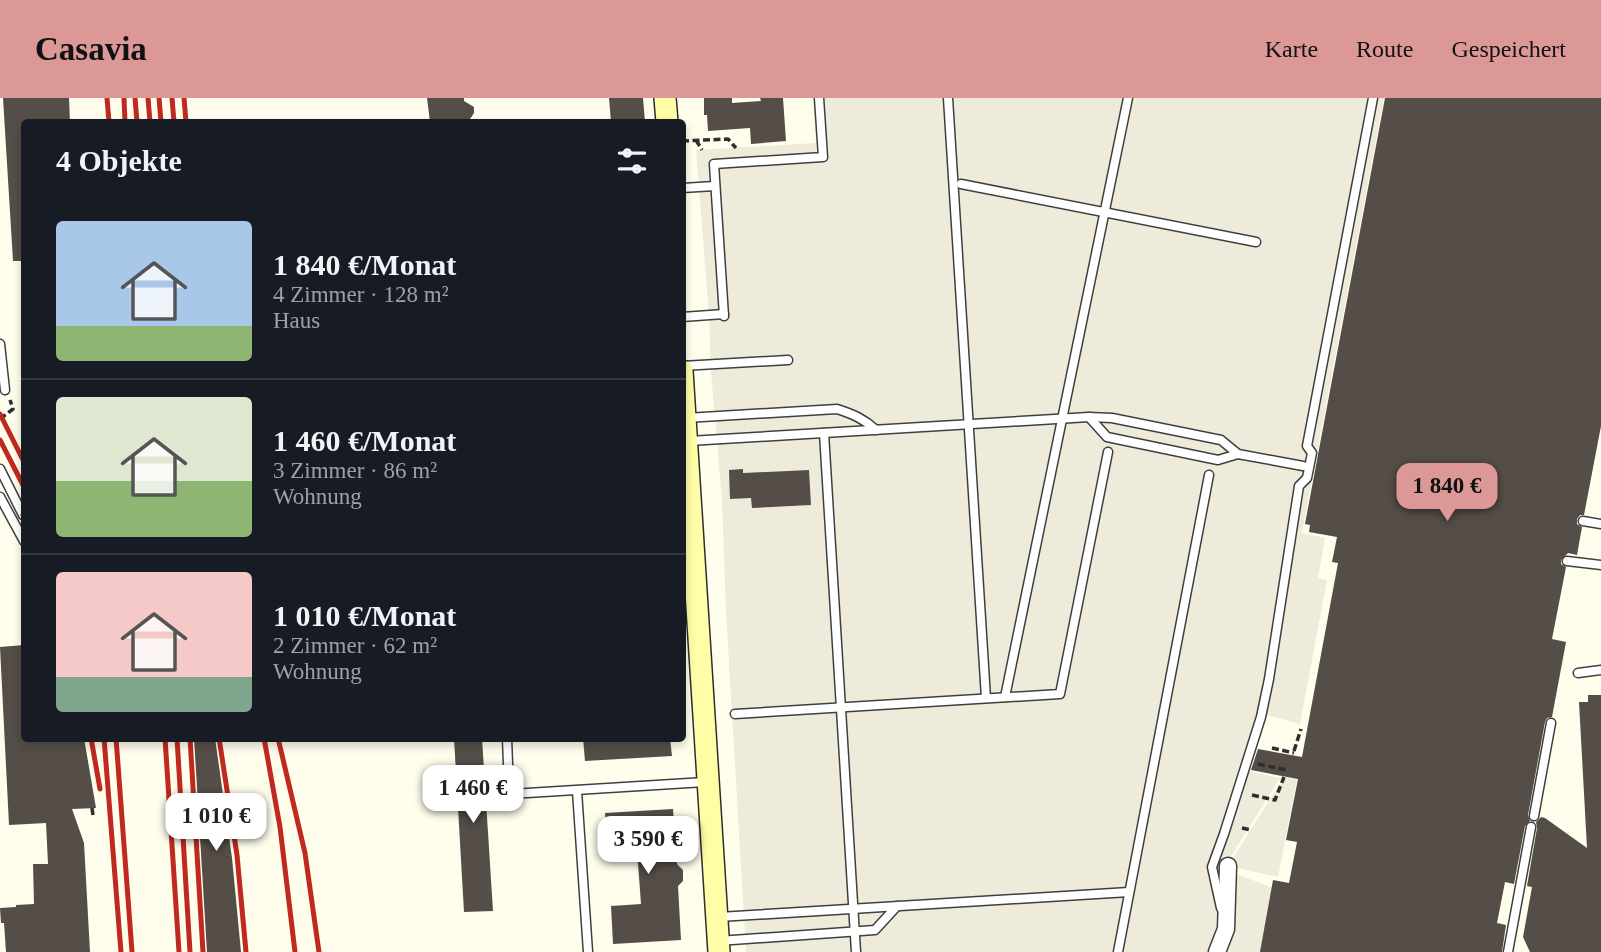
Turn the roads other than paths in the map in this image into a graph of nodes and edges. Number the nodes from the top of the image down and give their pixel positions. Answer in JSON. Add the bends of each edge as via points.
{"nodes":[{"id":1,"x":665,"y":98,"type":"edge"},
{"id":2,"x":819,"y":98,"type":"edge"},
{"id":3,"x":948,"y":98,"type":"edge"},
{"id":4,"x":1128,"y":98,"type":"edge"},
{"id":5,"x":1373,"y":98,"type":"edge"},
{"id":6,"x":667,"y":119,"type":"edge"},
{"id":7,"x":961,"y":184,"type":"dead end"},
{"id":8,"x":715,"y":186,"type":"junction"},
{"id":9,"x":686,"y":188,"type":"edge"},
{"id":10,"x":1104,"y":212,"type":"junction"},
{"id":11,"x":1256,"y":242,"type":"dead end"},
{"id":12,"x":686,"y":317,"type":"edge"},
{"id":13,"x":0,"y":344,"type":"edge"},
{"id":14,"x":788,"y":360,"type":"dead end"},
{"id":15,"x":686,"y":369,"type":"edge"},
{"id":16,"x":5,"y":390,"type":"road end"},
{"id":17,"x":1089,"y":417,"type":"junction"},
{"id":18,"x":686,"y":418,"type":"edge"},
{"id":19,"x":1062,"y":418,"type":"junction"},
{"id":20,"x":969,"y":424,"type":"junction"},
{"id":21,"x":686,"y":430,"type":"edge"},
{"id":22,"x":876,"y":430,"type":"junction"},
{"id":23,"x":824,"y":433,"type":"junction"},
{"id":24,"x":687,"y":441,"type":"junction"},
{"id":25,"x":1108,"y":452,"type":"dead end"},
{"id":26,"x":1238,"y":454,"type":"junction"},
{"id":27,"x":1303,"y":466,"type":"dead end"},
{"id":28,"x":0,"y":470,"type":"edge"},
{"id":29,"x":1209,"y":475,"type":"dead end"},
{"id":30,"x":0,"y":497,"type":"edge"},
{"id":31,"x":21,"y":511,"type":"edge"},
{"id":32,"x":1583,"y":521,"type":"dead end"},
{"id":33,"x":1601,"y":524,"type":"edge"},
{"id":34,"x":21,"y":536,"type":"edge"},
{"id":35,"x":1567,"y":561,"type":"dead end"},
{"id":36,"x":1601,"y":565,"type":"edge"},
{"id":37,"x":1601,"y":670,"type":"edge"},
{"id":38,"x":1578,"y":673,"type":"dead end"},
{"id":39,"x":1005,"y":697,"type":"junction"},
{"id":40,"x":986,"y":698,"type":"junction"},
{"id":41,"x":841,"y":707,"type":"junction"},
{"id":42,"x":734,"y":714,"type":"dead end"},
{"id":43,"x":1551,"y":723,"type":"dead end"},
{"id":44,"x":508,"y":742,"type":"edge"},
{"id":45,"x":708,"y":781,"type":"junction"},
{"id":46,"x":577,"y":791,"type":"junction"},
{"id":47,"x":1534,"y":816,"type":"dead end"},
{"id":48,"x":1531,"y":827,"type":"dead end"},
{"id":49,"x":1228,"y":866,"type":"dead end"},
{"id":50,"x":1129,"y":892,"type":"junction"},
{"id":51,"x":898,"y":906,"type":"junction"},
{"id":52,"x":854,"y":909,"type":"junction"},
{"id":53,"x":716,"y":917,"type":"junction"},
{"id":54,"x":1226,"y":929,"type":"junction"},
{"id":55,"x":855,"y":932,"type":"junction"},
{"id":56,"x":719,"y":947,"type":"edge"},
{"id":57,"x":588,"y":952,"type":"edge"},
{"id":58,"x":856,"y":952,"type":"edge"},
{"id":59,"x":1118,"y":952,"type":"edge"},
{"id":60,"x":1217,"y":952,"type":"edge"},
{"id":61,"x":1508,"y":952,"type":"edge"}],
"edges":[{"from":1,"to":6,"type":"street"},
{"from":2,"to":8,"type":"lane","via":[[823,157],[714,164]]},
{"from":3,"to":20,"type":"lane"},
{"from":4,"to":10,"type":"lane"},
{"from":5,"to":54,"type":"lane","via":[[1307,446],[1312,453],[1307,478],[1299,486],[1269,678],[1212,867]]},
{"from":7,"to":10,"type":"lane"},
{"from":8,"to":9,"type":"lane"},
{"from":8,"to":12,"type":"lane","via":[[724,315]]},
{"from":10,"to":11,"type":"lane"},
{"from":10,"to":19,"type":"lane"},
{"from":13,"to":16,"type":"lane"},
{"from":14,"to":15,"type":"lane"},
{"from":17,"to":19,"type":"lane"},
{"from":17,"to":26,"type":"lane","via":[[1221,440]]},
{"from":17,"to":26,"type":"lane","via":[[1107,437],[1218,460]]},
{"from":18,"to":22,"type":"lane","via":[[837,410]]},
{"from":19,"to":20,"type":"lane"},
{"from":19,"to":39,"type":"lane"},
{"from":20,"to":22,"type":"lane"},
{"from":20,"to":40,"type":"lane"},
{"from":21,"to":24,"type":"street"},
{"from":22,"to":23,"type":"lane"},
{"from":23,"to":24,"type":"lane"},
{"from":23,"to":41,"type":"lane"},
{"from":24,"to":45,"type":"street"},
{"from":25,"to":39,"type":"lane","via":[[1060,694]]},
{"from":26,"to":27,"type":"lane"},
{"from":28,"to":31,"type":"lane"},
{"from":29,"to":50,"type":"lane"},
{"from":30,"to":34,"type":"lane"},
{"from":32,"to":33,"type":"lane"},
{"from":35,"to":36,"type":"lane"},
{"from":37,"to":38,"type":"lane"},
{"from":39,"to":40,"type":"lane"},
{"from":40,"to":41,"type":"lane"},
{"from":41,"to":42,"type":"lane"},
{"from":41,"to":52,"type":"lane"},
{"from":43,"to":47,"type":"lane"},
{"from":44,"to":46,"type":"lane","via":[[512,794]]},
{"from":45,"to":46,"type":"lane"},
{"from":45,"to":53,"type":"street"},
{"from":46,"to":57,"type":"lane"},
{"from":48,"to":61,"type":"lane"},
{"from":49,"to":54,"type":"street"},
{"from":50,"to":51,"type":"lane"},
{"from":50,"to":59,"type":"lane"},
{"from":51,"to":52,"type":"lane"},
{"from":51,"to":55,"type":"lane","via":[[875,930]]},
{"from":52,"to":53,"type":"lane"},
{"from":52,"to":55,"type":"lane"},
{"from":53,"to":56,"type":"street"},
{"from":54,"to":60,"type":"street"},
{"from":55,"to":56,"type":"lane"},
{"from":55,"to":58,"type":"lane"}]}
